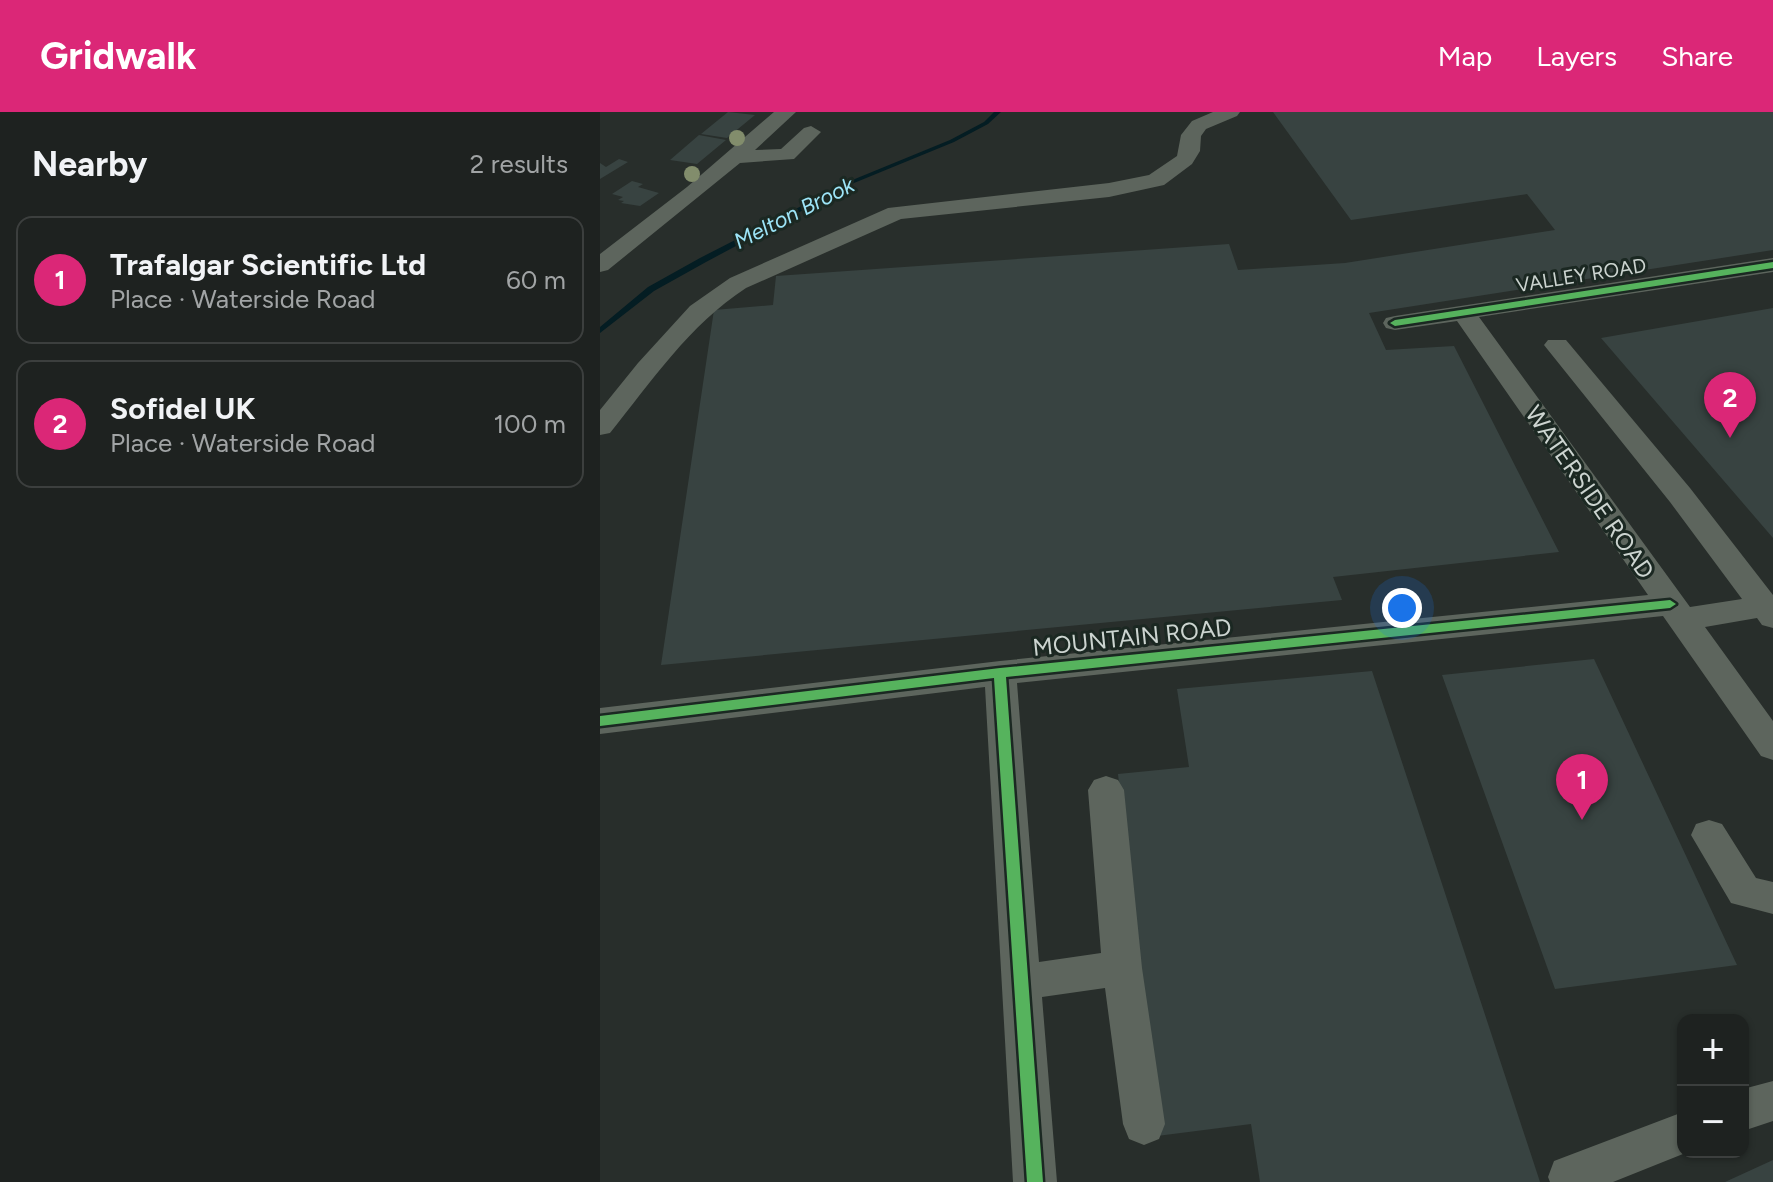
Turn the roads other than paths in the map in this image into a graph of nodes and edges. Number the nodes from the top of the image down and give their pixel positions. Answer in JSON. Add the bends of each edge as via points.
{"nodes":[{"id":1,"x":786,"y":112,"type":"edge"},
{"id":2,"x":1230,"y":112,"type":"edge"},
{"id":3,"x":811,"y":132,"type":"dead end"},
{"id":4,"x":787,"y":155,"type":"junction"},
{"id":5,"x":736,"y":157,"type":"junction"},
{"id":6,"x":808,"y":169,"type":"dead end"},
{"id":7,"x":600,"y":265,"type":"edge"},
{"id":8,"x":1773,"y":265,"type":"edge"},
{"id":9,"x":1464,"y":314,"type":"junction"},
{"id":10,"x":1395,"y":323,"type":"dead end"},
{"id":11,"x":1557,"y":345,"type":"dead end"},
{"id":12,"x":600,"y":427,"type":"edge"},
{"id":13,"x":1769,"y":611,"type":"edge"},
{"id":14,"x":1676,"y":612,"type":"junction"},
{"id":15,"x":1000,"y":673,"type":"junction"},
{"id":16,"x":600,"y":721,"type":"edge"},
{"id":17,"x":1773,"y":747,"type":"edge"},
{"id":18,"x":1106,"y":790,"type":"dead end"},
{"id":19,"x":1709,"y":835,"type":"dead end"},
{"id":20,"x":1773,"y":898,"type":"edge"},
{"id":21,"x":1122,"y":968,"type":"junction"},
{"id":22,"x":1021,"y":982,"type":"junction"},
{"id":23,"x":1773,"y":1101,"type":"edge"},
{"id":24,"x":1749,"y":1108,"type":"edge"},
{"id":25,"x":1144,"y":1124,"type":"dead end"},
{"id":26,"x":1677,"y":1135,"type":"edge"},
{"id":27,"x":1570,"y":1177,"type":"dead end"},
{"id":28,"x":1035,"y":1182,"type":"edge"}],
"edges":[{"from":1,"to":5,"type":"street"},
{"from":2,"to":12,"type":"street","via":[[1199,125],[1185,160],[1156,180],[1109,190],[896,213],[738,283],[692,316]]},
{"from":3,"to":4,"type":"street"},
{"from":4,"to":5,"type":"street"},
{"from":4,"to":6,"type":"street"},
{"from":5,"to":7,"type":"street"},
{"from":8,"to":9,"type":"street","name":"VALLEY ROAD"},
{"from":9,"to":10,"type":"street","name":"VALLEY ROAD"},
{"from":9,"to":14,"type":"street","name":"WATERSIDE ROAD"},
{"from":11,"to":13,"type":"street"},
{"from":13,"to":14,"type":"street","name":"MOUNTAIN ROAD"},
{"from":14,"to":15,"type":"street","name":"MOUNTAIN ROAD"},
{"from":14,"to":17,"type":"street","name":"WATERSIDE ROAD"},
{"from":15,"to":16,"type":"street","name":"MOUNTAIN ROAD"},
{"from":15,"to":22,"type":"street"},
{"from":18,"to":21,"type":"street"},
{"from":19,"to":20,"type":"street","via":[[1744,892]]},
{"from":21,"to":22,"type":"street"},
{"from":21,"to":25,"type":"street"},
{"from":22,"to":28,"type":"street"},
{"from":23,"to":24,"type":"street"},
{"from":26,"to":27,"type":"street"}]}
